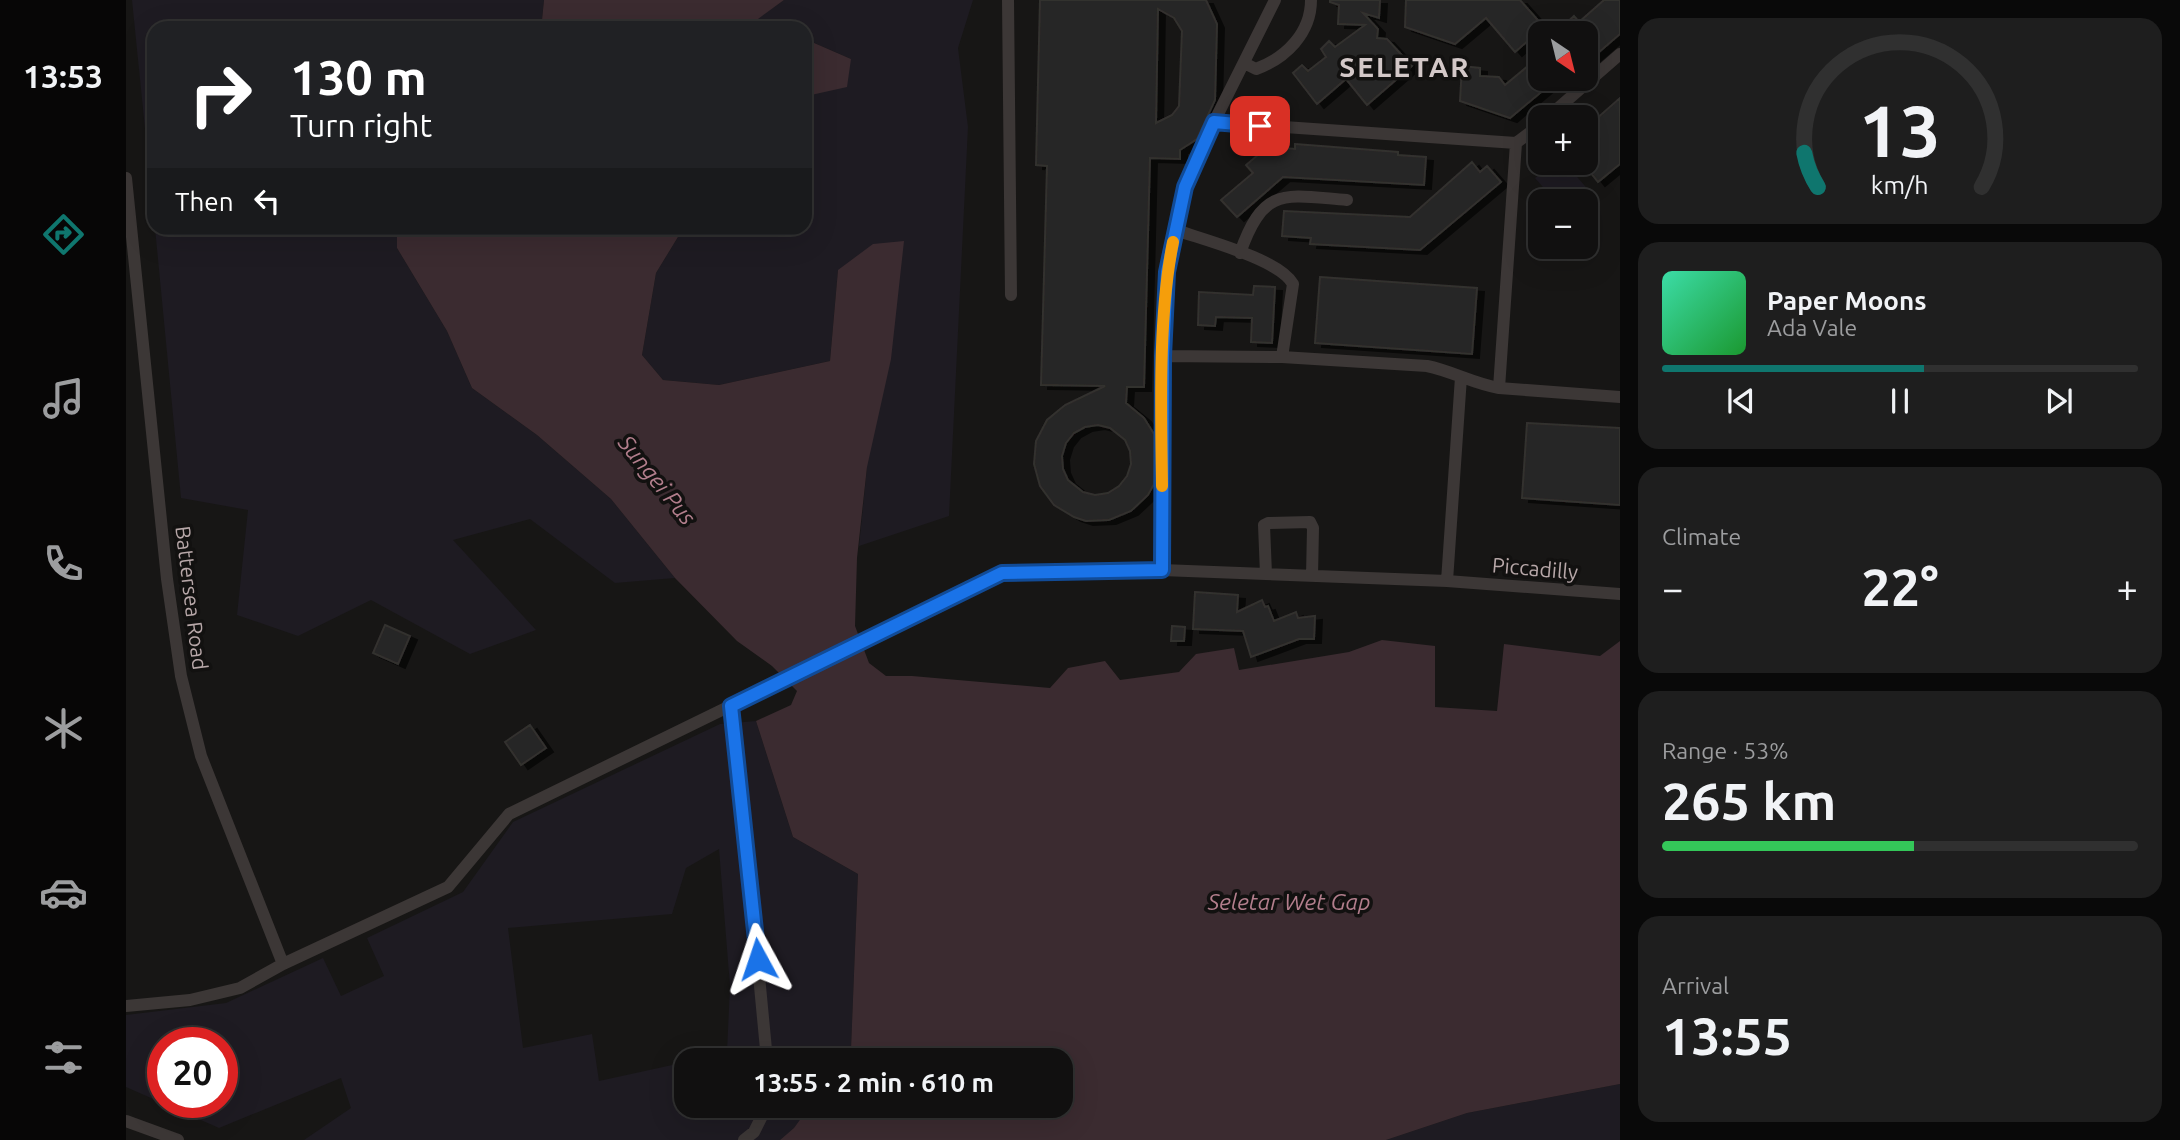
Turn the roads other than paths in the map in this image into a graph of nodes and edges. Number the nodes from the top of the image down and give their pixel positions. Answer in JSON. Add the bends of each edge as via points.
{"nodes":[{"id":1,"x":1008,"y":0,"type":"edge"},
{"id":2,"x":1275,"y":0,"type":"edge"},
{"id":3,"x":1311,"y":0,"type":"edge"},
{"id":4,"x":1620,"y":54,"type":"edge"},
{"id":5,"x":1244,"y":63,"type":"junction"},
{"id":6,"x":1562,"y":105,"type":"edge"},
{"id":7,"x":1214,"y":122,"type":"junction"},
{"id":8,"x":1528,"y":134,"type":"edge"},
{"id":9,"x":1517,"y":143,"type":"junction"},
{"id":10,"x":126,"y":178,"type":"edge"},
{"id":11,"x":1347,"y":200,"type":"dead end"},
{"id":12,"x":1175,"y":230,"type":"junction"},
{"id":13,"x":1240,"y":253,"type":"junction"},
{"id":14,"x":1011,"y":295,"type":"dead end"},
{"id":15,"x":1163,"y":356,"type":"junction"},
{"id":16,"x":1282,"y":357,"type":"junction"},
{"id":17,"x":1461,"y":377,"type":"junction"},
{"id":18,"x":1499,"y":388,"type":"junction"},
{"id":19,"x":1620,"y":397,"type":"edge"},
{"id":20,"x":1162,"y":570,"type":"junction"},
{"id":21,"x":1266,"y":574,"type":"junction"},
{"id":22,"x":1312,"y":576,"type":"junction"},
{"id":23,"x":1447,"y":581,"type":"junction"},
{"id":24,"x":1620,"y":594,"type":"edge"},
{"id":25,"x":731,"y":706,"type":"junction"},
{"id":26,"x":283,"y":964,"type":"junction"},
{"id":27,"x":126,"y":1006,"type":"edge"},
{"id":28,"x":766,"y":1048,"type":"edge"},
{"id":29,"x":761,"y":1118,"type":"edge"},
{"id":30,"x":126,"y":1121,"type":"edge"},
{"id":31,"x":178,"y":1140,"type":"edge"},
{"id":32,"x":744,"y":1140,"type":"edge"}],
"edges":[{"from":1,"to":14,"type":"lane"},
{"from":2,"to":5,"type":"lane"},
{"from":3,"to":5,"type":"lane","via":[[1298,40],[1270,64],[1256,69]]},
{"from":4,"to":6,"type":"lane"},
{"from":5,"to":7,"type":"lane"},
{"from":7,"to":9,"type":"lane"},
{"from":7,"to":12,"type":"lane","via":[[1185,187]]},
{"from":8,"to":9,"type":"lane"},
{"from":9,"to":18,"type":"lane"},
{"from":10,"to":26,"type":"lane","name":"Battersea Road","via":[[181,676],[201,756]]},
{"from":11,"to":13,"type":"lane","via":[[1291,195],[1269,202],[1248,230]]},
{"from":12,"to":13,"type":"lane"},
{"from":12,"to":15,"type":"lane","via":[[1167,272]]},
{"from":13,"to":16,"type":"lane","via":[[1278,268],[1293,284]]},
{"from":15,"to":16,"type":"lane"},
{"from":15,"to":20,"type":"lane"},
{"from":16,"to":17,"type":"lane","via":[[1427,366]]},
{"from":17,"to":18,"type":"lane"},
{"from":17,"to":23,"type":"lane"},
{"from":18,"to":19,"type":"lane"},
{"from":20,"to":21,"type":"lane","name":"Piccadilly"},
{"from":20,"to":25,"type":"lane","name":"Piccadilly","via":[[1002,573]]},
{"from":21,"to":22,"type":"lane","name":"Piccadilly"},
{"from":21,"to":22,"type":"lane","via":[[1264,525],[1310,522]]},
{"from":22,"to":23,"type":"lane","name":"Piccadilly"},
{"from":23,"to":24,"type":"lane","name":"Piccadilly"},
{"from":25,"to":26,"type":"lane","name":"Piccadilly","via":[[509,814],[449,887]]},
{"from":25,"to":28,"type":"lane"},
{"from":26,"to":27,"type":"lane","name":"Piccadilly","via":[[240,988],[190,1000]]},
{"from":29,"to":32,"type":"lane"},
{"from":30,"to":31,"type":"lane"}]}
